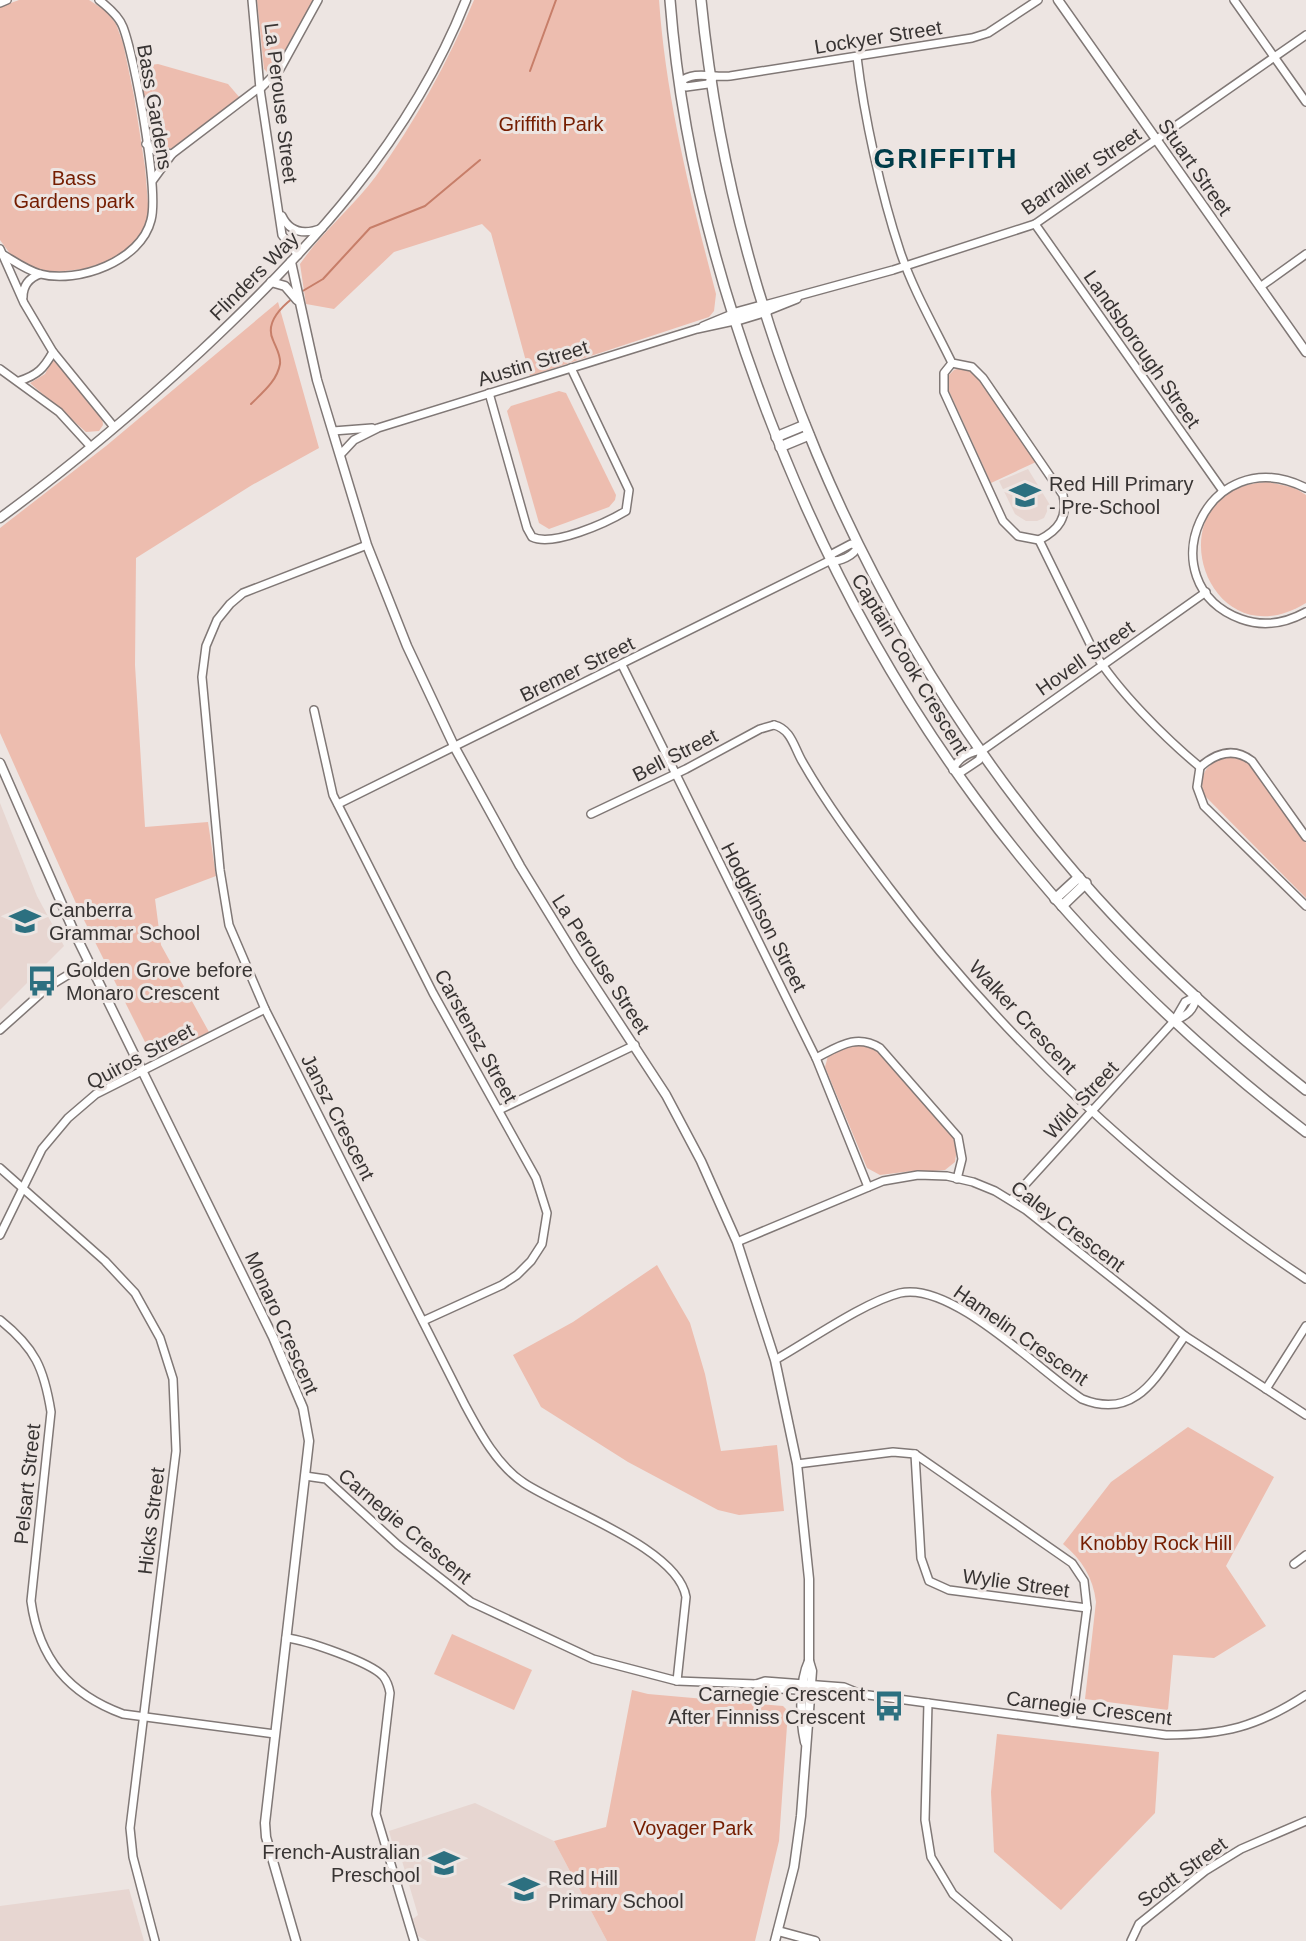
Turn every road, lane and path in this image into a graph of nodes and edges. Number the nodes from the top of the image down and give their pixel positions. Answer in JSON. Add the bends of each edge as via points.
{"nodes":[{"id":1,"x":7,"y":0,"type":"edge"},
{"id":2,"x":99,"y":0,"type":"edge"},
{"id":3,"x":252,"y":0,"type":"edge"},
{"id":4,"x":318,"y":0,"type":"edge"},
{"id":5,"x":466,"y":0,"type":"edge"},
{"id":6,"x":670,"y":0,"type":"edge"},
{"id":7,"x":701,"y":0,"type":"edge"},
{"id":8,"x":1038,"y":0,"type":"edge"},
{"id":9,"x":1058,"y":0,"type":"edge"},
{"id":10,"x":1234,"y":0,"type":"edge"},
{"id":11,"x":0,"y":3,"type":"edge"},
{"id":12,"x":1306,"y":35,"type":"edge"},
{"id":13,"x":857,"y":57,"type":"junction"},
{"id":14,"x":1274,"y":57,"type":"junction"},
{"id":15,"x":713,"y":78,"type":"junction"},
{"id":16,"x":680,"y":82,"type":"junction"},
{"id":17,"x":260,"y":89,"type":"junction"},
{"id":18,"x":1306,"y":102,"type":"edge"},
{"id":19,"x":1156,"y":139,"type":"junction"},
{"id":20,"x":146,"y":144,"type":"junction"},
{"id":21,"x":172,"y":154,"type":"junction"},
{"id":22,"x":152,"y":182,"type":"junction"},
{"id":23,"x":279,"y":210,"type":"junction"},
{"id":24,"x":1035,"y":224,"type":"junction"},
{"id":25,"x":324,"y":228,"type":"junction"},
{"id":26,"x":1,"y":252,"type":"edge"},
{"id":27,"x":1306,"y":254,"type":"edge"},
{"id":28,"x":294,"y":259,"type":"junction"},
{"id":29,"x":906,"y":266,"type":"junction"},
{"id":30,"x":40,"y":274,"type":"junction"},
{"id":31,"x":271,"y":282,"type":"junction"},
{"id":32,"x":1260,"y":287,"type":"junction"},
{"id":33,"x":296,"y":298,"type":"junction"},
{"id":34,"x":24,"y":303,"type":"junction"},
{"id":35,"x":766,"y":308,"type":"junction"},
{"id":36,"x":733,"y":317,"type":"junction"},
{"id":37,"x":53,"y":352,"type":"junction"},
{"id":38,"x":1306,"y":352,"type":"edge"},
{"id":39,"x":952,"y":363,"type":"junction"},
{"id":40,"x":571,"y":368,"type":"junction"},
{"id":41,"x":0,"y":369,"type":"edge"},
{"id":42,"x":19,"y":381,"type":"junction"},
{"id":43,"x":489,"y":393,"type":"junction"},
{"id":44,"x":114,"y":427,"type":"junction"},
{"id":45,"x":378,"y":428,"type":"junction"},
{"id":46,"x":807,"y":430,"type":"junction"},
{"id":47,"x":333,"y":431,"type":"junction"},
{"id":48,"x":778,"y":442,"type":"junction"},
{"id":49,"x":91,"y":447,"type":"junction"},
{"id":50,"x":340,"y":455,"type":"junction"},
{"id":51,"x":1306,"y":488,"type":"edge"},
{"id":52,"x":1223,"y":491,"type":"junction"},
{"id":53,"x":0,"y":518,"type":"edge"},
{"id":54,"x":1039,"y":540,"type":"junction"},
{"id":55,"x":367,"y":545,"type":"junction"},
{"id":56,"x":858,"y":546,"type":"junction"},
{"id":57,"x":829,"y":561,"type":"junction"},
{"id":58,"x":1206,"y":592,"type":"junction"},
{"id":59,"x":1306,"y":612,"type":"edge"},
{"id":60,"x":622,"y":665,"type":"junction"},
{"id":61,"x":1103,"y":666,"type":"junction"},
{"id":62,"x":314,"y":710,"type":"dead end"},
{"id":63,"x":774,"y":714,"type":"dead end"},
{"id":64,"x":774,"y":725,"type":"junction"},
{"id":65,"x":455,"y":748,"type":"junction"},
{"id":66,"x":983,"y":750,"type":"junction"},
{"id":67,"x":0,"y":763,"type":"edge"},
{"id":68,"x":1200,"y":767,"type":"junction"},
{"id":69,"x":953,"y":770,"type":"junction"},
{"id":70,"x":675,"y":774,"type":"junction"},
{"id":71,"x":338,"y":804,"type":"junction"},
{"id":72,"x":591,"y":814,"type":"dead end"},
{"id":73,"x":1306,"y":837,"type":"edge"},
{"id":74,"x":1083,"y":880,"type":"junction"},
{"id":75,"x":1059,"y":902,"type":"junction"},
{"id":76,"x":1306,"y":906,"type":"edge"},
{"id":77,"x":89,"y":962,"type":"junction"},
{"id":78,"x":1197,"y":996,"type":"junction"},
{"id":79,"x":265,"y":1009,"type":"junction"},
{"id":80,"x":1174,"y":1021,"type":"junction"},
{"id":81,"x":0,"y":1030,"type":"edge"},
{"id":82,"x":635,"y":1045,"type":"junction"},
{"id":83,"x":816,"y":1058,"type":"junction"},
{"id":84,"x":141,"y":1071,"type":"junction"},
{"id":85,"x":1306,"y":1090,"type":"edge"},
{"id":86,"x":499,"y":1110,"type":"junction"},
{"id":87,"x":1092,"y":1111,"type":"junction"},
{"id":88,"x":1306,"y":1132,"type":"edge"},
{"id":89,"x":0,"y":1168,"type":"edge"},
{"id":90,"x":957,"y":1179,"type":"junction"},
{"id":91,"x":868,"y":1187,"type":"junction"},
{"id":92,"x":23,"y":1188,"type":"junction"},
{"id":93,"x":1011,"y":1200,"type":"junction"},
{"id":94,"x":0,"y":1235,"type":"edge"},
{"id":95,"x":737,"y":1242,"type":"junction"},
{"id":96,"x":1306,"y":1279,"type":"edge"},
{"id":97,"x":0,"y":1320,"type":"edge"},
{"id":98,"x":423,"y":1321,"type":"junction"},
{"id":99,"x":1306,"y":1326,"type":"edge"},
{"id":100,"x":1185,"y":1336,"type":"junction"},
{"id":101,"x":775,"y":1360,"type":"junction"},
{"id":102,"x":1266,"y":1389,"type":"junction"},
{"id":103,"x":1306,"y":1415,"type":"edge"},
{"id":104,"x":915,"y":1454,"type":"junction"},
{"id":105,"x":797,"y":1464,"type":"junction"},
{"id":106,"x":305,"y":1476,"type":"junction"},
{"id":107,"x":1306,"y":1555,"type":"edge"},
{"id":108,"x":1294,"y":1564,"type":"dead end"},
{"id":109,"x":1087,"y":1608,"type":"junction"},
{"id":110,"x":286,"y":1638,"type":"junction"},
{"id":111,"x":677,"y":1681,"type":"junction"},
{"id":112,"x":807,"y":1688,"type":"junction"},
{"id":113,"x":1306,"y":1695,"type":"edge"},
{"id":114,"x":928,"y":1703,"type":"junction"},
{"id":115,"x":143,"y":1718,"type":"junction"},
{"id":116,"x":1072,"y":1722,"type":"junction"},
{"id":117,"x":275,"y":1734,"type":"junction"},
{"id":118,"x":1306,"y":1821,"type":"edge"},
{"id":119,"x":778,"y":1931,"type":"junction"},
{"id":120,"x":155,"y":1941,"type":"edge"},
{"id":121,"x":296,"y":1941,"type":"edge"},
{"id":122,"x":414,"y":1941,"type":"edge"},
{"id":123,"x":775,"y":1941,"type":"edge"},
{"id":124,"x":815,"y":1941,"type":"edge"},
{"id":125,"x":1008,"y":1941,"type":"edge"},
{"id":126,"x":1131,"y":1941,"type":"edge"}],
"edges":[{"from":1,"to":11,"type":"street"},
{"from":2,"to":20,"type":"street","name":"Bass Gardens","via":[[122,25]]},
{"from":3,"to":17,"type":"street","name":"La Perouse Street"},
{"from":4,"to":17,"type":"street","name":"Bass Gardens","via":[[280,69]]},
{"from":5,"to":25,"type":"street","name":"Flinders Way","via":[[421,93]]},
{"from":6,"to":16,"type":"main road","name":"Captain Cook Crescent"},
{"from":7,"to":15,"type":"main road","name":"Captain Cook Crescent"},
{"from":8,"to":13,"type":"street","name":"Lockyer Street","via":[[988,33]]},
{"from":9,"to":19,"type":"street","name":"Stuart Street"},
{"from":10,"to":14,"type":"street"},
{"from":12,"to":14,"type":"street","name":"Barrallier Street"},
{"from":13,"to":15,"type":"street","name":"Lockyer Street"},
{"from":13,"to":29,"type":"street","via":[[877,163]]},
{"from":14,"to":18,"type":"street"},
{"from":14,"to":19,"type":"street","name":"Barrallier Street"},
{"from":15,"to":16,"type":"street","name":"Lockyer Street","via":[[708,84],[686,87]]},
{"from":15,"to":35,"type":"main road","name":"Captain Cook Crescent","via":[[733,191]]},
{"from":16,"to":36,"type":"main road","name":"Captain Cook Crescent","via":[[700,194]]},
{"from":17,"to":21,"type":"street","name":"Bass Gardens"},
{"from":17,"to":23,"type":"street","name":"La Perouse Street"},
{"from":19,"to":24,"type":"street","name":"Barrallier Street"},
{"from":19,"to":32,"type":"street","name":"Stuart Street"},
{"from":20,"to":21,"type":"street"},
{"from":20,"to":22,"type":"street","name":"Bass Gardens"},
{"from":21,"to":22,"type":"street","name":"Bass Gardens"},
{"from":22,"to":30,"type":"street","name":"Bass Gardens","via":[[147,232],[121,260],[81,273]]},
{"from":23,"to":25,"type":"street","name":"La Perouse Street","via":[[297,231]]},
{"from":23,"to":28,"type":"street","name":"La Perouse Street","via":[[282,235]]},
{"from":24,"to":29,"type":"street","name":"Barrallier Street"},
{"from":24,"to":52,"type":"street","name":"Landsborough Street"},
{"from":25,"to":28,"type":"street","name":"Flinders Way"},
{"from":26,"to":30,"type":"street","name":"Bass Gardens"},
{"from":26,"to":34,"type":"street"},
{"from":27,"to":32,"type":"street"},
{"from":28,"to":31,"type":"street","name":"Flinders Way"},
{"from":28,"to":33,"type":"street","name":"La Perouse Street"},
{"from":29,"to":35,"type":"street","name":"Barrallier Street"},
{"from":29,"to":39,"type":"street"},
{"from":30,"to":34,"type":"street","via":[[24,288]]},
{"from":31,"to":33,"type":"street","via":[[285,286]]},
{"from":31,"to":44,"type":"street","name":"Flinders Way"},
{"from":32,"to":38,"type":"street","name":"Stuart Street"},
{"from":33,"to":47,"type":"street","name":"La Perouse Street"},
{"from":34,"to":37,"type":"street"},
{"from":35,"to":36,"type":"main road"},
{"from":35,"to":46,"type":"main road","name":"Captain Cook Crescent"},
{"from":36,"to":40,"type":"street","name":"Austin Street"},
{"from":36,"to":48,"type":"main road","name":"Captain Cook Crescent"},
{"from":37,"to":42,"type":"street","via":[[39,373]]},
{"from":37,"to":44,"type":"street"},
{"from":39,"to":54,"type":"street","via":[[944,373],[944,392],[1003,521],[1018,536]]},
{"from":39,"to":54,"type":"street","via":[[972,367],[983,378],[1063,495],[1064,517]]},
{"from":40,"to":43,"type":"street","name":"Austin Street"},
{"from":40,"to":43,"type":"street","via":[[630,497],[626,511],[615,518],[550,541],[532,537],[527,528]]},
{"from":41,"to":42,"type":"street"},
{"from":42,"to":49,"type":"street","via":[[59,412]]},
{"from":43,"to":45,"type":"street","name":"Austin Street"},
{"from":44,"to":49,"type":"street","name":"Flinders Way"},
{"from":45,"to":47,"type":"street","name":"Austin Street"},
{"from":45,"to":50,"type":"street","name":"Austin Street","via":[[355,439]]},
{"from":46,"to":48,"type":"main road"},
{"from":46,"to":56,"type":"main road","name":"Captain Cook Crescent"},
{"from":47,"to":50,"type":"street","name":"La Perouse Street"},
{"from":48,"to":57,"type":"main road","name":"Captain Cook Crescent"},
{"from":49,"to":53,"type":"street","name":"Flinders Way"},
{"from":50,"to":55,"type":"street","name":"La Perouse Street"},
{"from":51,"to":52,"type":"street","via":[[1264,477]]},
{"from":52,"to":58,"type":"street","via":[[1203,513],[1194,539],[1195,567]]},
{"from":54,"to":61,"type":"street"},
{"from":55,"to":65,"type":"street","name":"La Perouse Street"},
{"from":55,"to":79,"type":"street","name":"Jansz Crescent","via":[[243,593],[217,620],[206,646],[202,677],[223,894],[229,925]]},
{"from":56,"to":57,"type":"street","name":"Bremer Street","via":[[851,544]]},
{"from":56,"to":66,"type":"main road","name":"Captain Cook Crescent","via":[[915,649]]},
{"from":57,"to":60,"type":"street","name":"Bremer Street"},
{"from":57,"to":69,"type":"main road","name":"Captain Cook Crescent"},
{"from":58,"to":59,"type":"street","via":[[1224,610],[1247,621],[1272,623]]},
{"from":58,"to":61,"type":"street","name":"Hovell Street"},
{"from":60,"to":65,"type":"street","name":"Bremer Street"},
{"from":60,"to":70,"type":"street","name":"Hodgkinson Street"},
{"from":61,"to":66,"type":"street","name":"Hovell Street"},
{"from":61,"to":68,"type":"street"},
{"from":62,"to":71,"type":"street","name":"Carstensz Street"},
{"from":63,"to":64,"type":"street"},
{"from":64,"to":70,"type":"street","name":"Bell Street"},
{"from":64,"to":87,"type":"street","name":"Walker Crescent","via":[[787,731],[846,829],[935,945]]},
{"from":65,"to":71,"type":"street","name":"Bremer Street"},
{"from":65,"to":82,"type":"street","name":"La Perouse Street","via":[[527,877]]},
{"from":66,"to":69,"type":"street","name":"Hovell Street","via":[[979,760],[961,772]]},
{"from":66,"to":74,"type":"main road","name":"Captain Cook Crescent"},
{"from":67,"to":77,"type":"street","name":"Monaro Crescent"},
{"from":68,"to":73,"type":"street","via":[[1221,754],[1247,757]]},
{"from":68,"to":76,"type":"street","via":[[1201,803]]},
{"from":69,"to":75,"type":"main road","name":"Captain Cook Crescent"},
{"from":70,"to":72,"type":"street","name":"Bell Street"},
{"from":70,"to":83,"type":"street","name":"Hodgkinson Street"},
{"from":71,"to":86,"type":"street","name":"Carstensz Street"},
{"from":74,"to":75,"type":"main road"},
{"from":74,"to":78,"type":"main road","name":"Captain Cook Crescent"},
{"from":75,"to":80,"type":"main road","name":"Captain Cook Crescent"},
{"from":77,"to":81,"type":"street","via":[[48,987]]},
{"from":77,"to":84,"type":"street","name":"Monaro Crescent"},
{"from":78,"to":80,"type":"street","name":"Wild Street","via":[[1187,1016]]},
{"from":78,"to":85,"type":"main road","name":"Captain Cook Crescent"},
{"from":79,"to":84,"type":"street","name":"Quiros Street"},
{"from":79,"to":98,"type":"street","name":"Jansz Crescent"},
{"from":80,"to":87,"type":"street","name":"Wild Street"},
{"from":80,"to":88,"type":"main road","name":"Captain Cook Crescent"},
{"from":82,"to":86,"type":"street"},
{"from":82,"to":95,"type":"street","name":"La Perouse Street","via":[[683,1126]]},
{"from":83,"to":90,"type":"street","via":[[850,1040],[880,1048],[958,1137],[962,1159]]},
{"from":83,"to":91,"type":"street","name":"Hodgkinson Street"},
{"from":84,"to":92,"type":"street","name":"Quiros Street","via":[[96,1094],[68,1118],[42,1149]]},
{"from":84,"to":106,"type":"street","name":"Monaro Crescent","via":[[292,1378],[309,1441]]},
{"from":86,"to":98,"type":"street","name":"Carstensz Street","via":[[543,1196],[547,1213],[542,1244],[502,1285]]},
{"from":87,"to":93,"type":"street","name":"Wild Street"},
{"from":87,"to":96,"type":"street","name":"Walker Crescent","via":[[1186,1190]]},
{"from":89,"to":92,"type":"street","name":"Hicks Street"},
{"from":90,"to":91,"type":"street","name":"Caley Crescent","via":[[918,1175]]},
{"from":90,"to":93,"type":"street","name":"Caley Crescent"},
{"from":91,"to":95,"type":"street","name":"Caley Crescent"},
{"from":92,"to":94,"type":"street","name":"Quiros Street"},
{"from":92,"to":115,"type":"street","name":"Hicks Street","via":[[135,1293],[160,1338],[173,1379],[176,1451]]},
{"from":93,"to":100,"type":"street","name":"Caley Crescent"},
{"from":95,"to":101,"type":"street","name":"La Perouse Street"},
{"from":97,"to":115,"type":"street","name":"Pelsart Street","via":[[40,1363],[51,1412],[31,1584],[42,1646],[79,1692],[101,1706]]},
{"from":98,"to":111,"type":"street","name":"Jansz Crescent","via":[[476,1426],[508,1469],[522,1482],[608,1526],[678,1576],[686,1597]]},
{"from":99,"to":102,"type":"street"},
{"from":100,"to":101,"type":"street","name":"Hamelin Crescent","via":[[1139,1395],[1111,1406],[1082,1399],[961,1308],[918,1291],[885,1299]]},
{"from":100,"to":102,"type":"street","name":"Caley Crescent"},
{"from":101,"to":105,"type":"street","name":"La Perouse Street"},
{"from":102,"to":103,"type":"street","name":"Caley Crescent"},
{"from":104,"to":105,"type":"street"},
{"from":104,"to":109,"type":"street","via":[[1072,1563],[1084,1581]]},
{"from":104,"to":109,"type":"street","name":"Wylie Street","via":[[921,1558],[929,1581],[949,1590]]},
{"from":105,"to":112,"type":"street","name":"La Perouse Street","via":[[809,1579]]},
{"from":106,"to":110,"type":"street","name":"Monaro Crescent"},
{"from":106,"to":111,"type":"street","name":"Carnegie Crescent","via":[[326,1479],[471,1602],[593,1659]]},
{"from":107,"to":108,"type":"street"},
{"from":109,"to":116,"type":"street"},
{"from":110,"to":117,"type":"street","name":"Monaro Crescent"},
{"from":110,"to":122,"type":"street","via":[[380,1673],[387,1683],[377,1823]]},
{"from":111,"to":112,"type":"street","name":"Carnegie Crescent"},
{"from":112,"to":114,"type":"street","name":"Carnegie Crescent","via":[[844,1687]]},
{"from":112,"to":119,"type":"street","name":"La Perouse Street","via":[[809,1732],[801,1816]]},
{"from":113,"to":116,"type":"street","name":"Carnegie Crescent","via":[[1261,1720],[1212,1734],[1166,1735]]},
{"from":114,"to":116,"type":"street","name":"Carnegie Crescent"},
{"from":114,"to":125,"type":"street","via":[[925,1820],[931,1857],[953,1894]]},
{"from":115,"to":117,"type":"street","name":"Pelsart Street"},
{"from":115,"to":120,"type":"street","name":"Hicks Street","via":[[130,1842]]},
{"from":117,"to":121,"type":"street","name":"Monaro Crescent","via":[[266,1837]]},
{"from":118,"to":126,"type":"street","name":"Scott Street","via":[[1205,1871],[1147,1916]]},
{"from":119,"to":123,"type":"street","name":"La Perouse Street"},
{"from":119,"to":124,"type":"street"}]}
